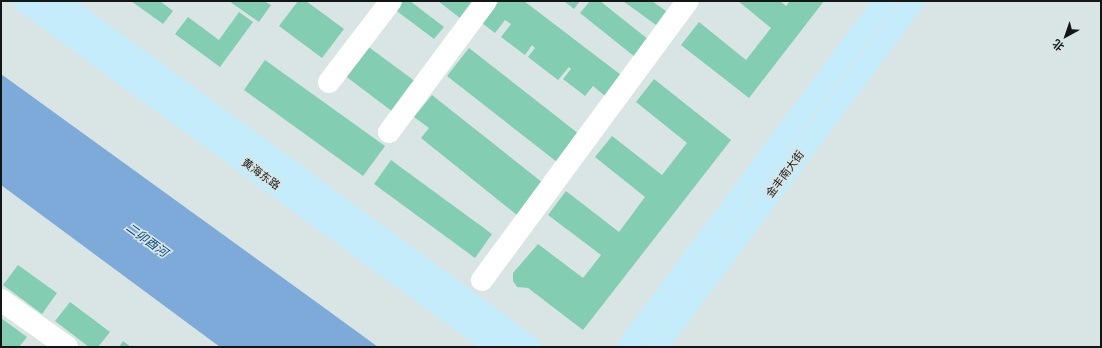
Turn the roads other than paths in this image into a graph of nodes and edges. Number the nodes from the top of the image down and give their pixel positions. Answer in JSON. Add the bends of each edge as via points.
{"nodes":[{"id":1,"x":24,"y":1,"type":"edge"},
{"id":2,"x":58,"y":1,"type":"edge"},
{"id":3,"x":390,"y":1,"type":"edge"},
{"id":4,"x":486,"y":1,"type":"edge"},
{"id":5,"x":688,"y":1,"type":"edge"},
{"id":6,"x":885,"y":1,"type":"edge"},
{"id":7,"x":914,"y":1,"type":"edge"},
{"id":8,"x":329,"y":82,"type":"dead end"},
{"id":9,"x":389,"y":132,"type":"dead end"},
{"id":10,"x":482,"y":280,"type":"dead end"},
{"id":11,"x":1,"y":300,"type":"edge"},
{"id":12,"x":66,"y":347,"type":"edge"},
{"id":13,"x":497,"y":347,"type":"edge"},
{"id":14,"x":530,"y":347,"type":"edge"},
{"id":15,"x":628,"y":347,"type":"edge"},
{"id":16,"x":656,"y":347,"type":"edge"}],
"edges":[{"from":1,"to":13,"type":"main road","name":"黄海东路"},
{"from":2,"to":14,"type":"main road","name":"黄海东路"},
{"from":3,"to":8,"type":"street"},
{"from":4,"to":9,"type":"street"},
{"from":5,"to":10,"type":"street"},
{"from":6,"to":15,"type":"main road","name":"金丰南大街"},
{"from":7,"to":16,"type":"main road","name":"金丰南大街"},
{"from":11,"to":12,"type":"street"}]}
